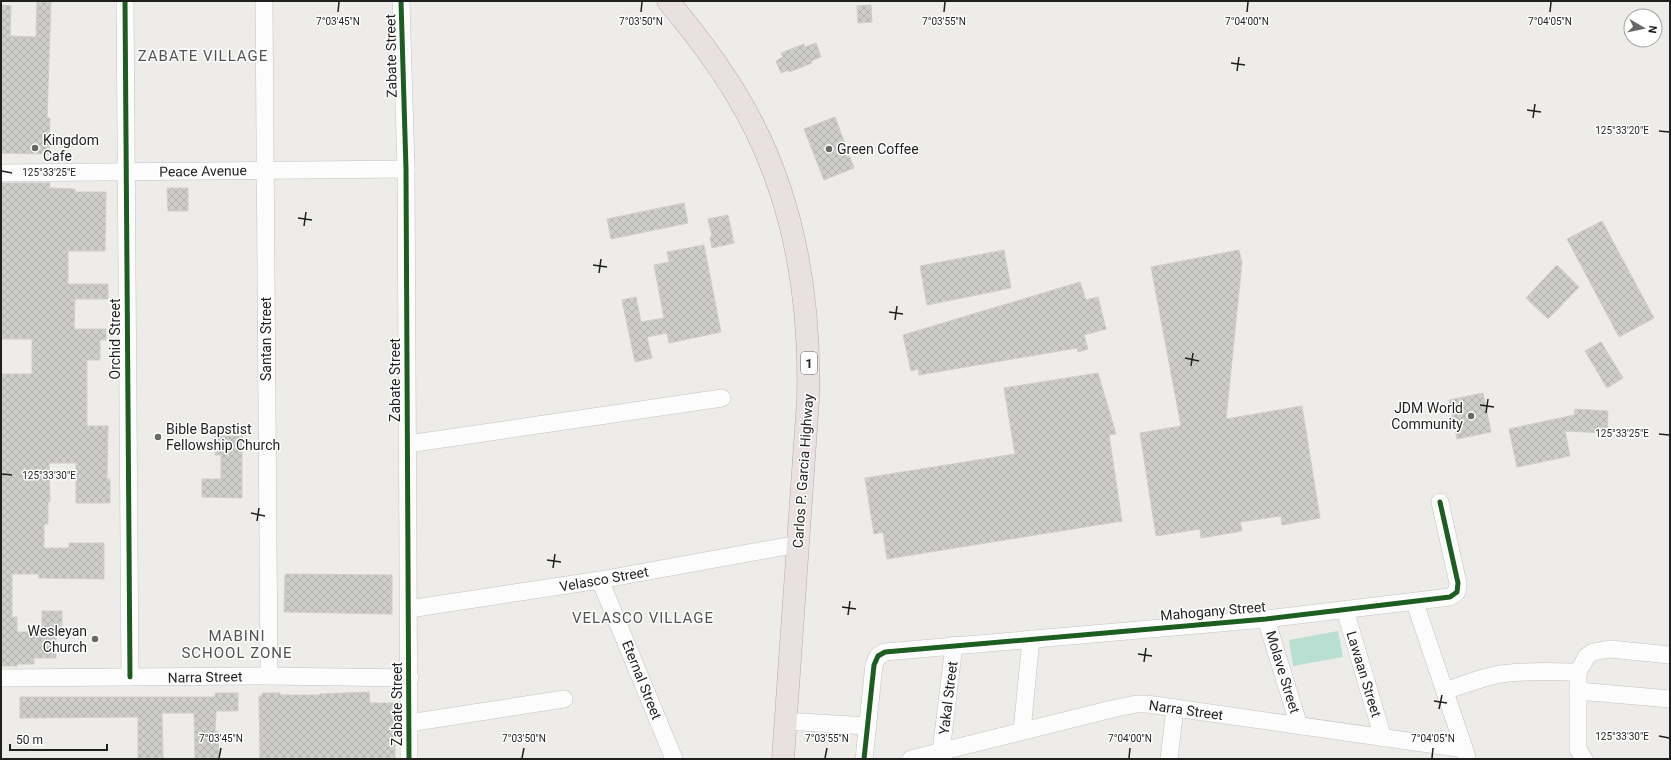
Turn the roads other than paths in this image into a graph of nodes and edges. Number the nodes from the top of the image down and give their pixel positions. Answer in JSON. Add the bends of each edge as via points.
{"nodes":[{"id":1,"x":125,"y":1,"type":"edge"},
{"id":2,"x":264,"y":1,"type":"edge"},
{"id":3,"x":401,"y":1,"type":"edge"},
{"id":4,"x":668,"y":1,"type":"edge"},
{"id":5,"x":406,"y":168,"type":"junction"},
{"id":6,"x":265,"y":170,"type":"junction"},
{"id":7,"x":126,"y":172,"type":"junction"},
{"id":8,"x":1,"y":173,"type":"edge"},
{"id":9,"x":722,"y":398,"type":"dead end"},
{"id":10,"x":408,"y":444,"type":"junction"},
{"id":11,"x":1440,"y":502,"type":"dead end"},
{"id":12,"x":798,"y":544,"type":"junction"},
{"id":13,"x":600,"y":580,"type":"junction"},
{"id":14,"x":1415,"y":602,"type":"junction"},
{"id":15,"x":409,"y":609,"type":"junction"},
{"id":16,"x":1345,"y":610,"type":"junction"},
{"id":17,"x":1266,"y":619,"type":"junction"},
{"id":18,"x":1031,"y":639,"type":"junction"},
{"id":19,"x":954,"y":645,"type":"junction"},
{"id":20,"x":1670,"y":655,"type":"edge"},
{"id":21,"x":1578,"y":672,"type":"junction"},
{"id":22,"x":269,"y":676,"type":"junction"},
{"id":23,"x":130,"y":677,"type":"junction"},
{"id":24,"x":1,"y":678,"type":"edge"},
{"id":25,"x":410,"y":678,"type":"junction"},
{"id":26,"x":1578,"y":690,"type":"junction"},
{"id":27,"x":1445,"y":691,"type":"junction"},
{"id":28,"x":1670,"y":698,"type":"edge"},
{"id":29,"x":564,"y":699,"type":"dead end"},
{"id":30,"x":1175,"y":708,"type":"junction"},
{"id":31,"x":785,"y":721,"type":"junction"},
{"id":32,"x":409,"y":722,"type":"junction"},
{"id":33,"x":868,"y":726,"type":"junction"},
{"id":34,"x":1299,"y":726,"type":"junction"},
{"id":35,"x":1022,"y":731,"type":"junction"},
{"id":36,"x":1383,"y":738,"type":"junction"},
{"id":37,"x":941,"y":752,"type":"junction"},
{"id":38,"x":1466,"y":754,"type":"edge"},
{"id":39,"x":410,"y":759,"type":"edge"},
{"id":40,"x":674,"y":759,"type":"edge"},
{"id":41,"x":783,"y":759,"type":"edge"},
{"id":42,"x":864,"y":759,"type":"edge"},
{"id":43,"x":912,"y":759,"type":"edge"},
{"id":44,"x":1168,"y":759,"type":"edge"},
{"id":45,"x":1584,"y":759,"type":"edge"}],
"edges":[{"from":1,"to":7,"type":"street","name":"Orchid Street"},
{"from":2,"to":6,"type":"street","name":"Santan Street"},
{"from":3,"to":5,"type":"street","name":"Zabate Street"},
{"from":4,"to":12,"type":"highway","name":"Carlos P. Garcia Highway","number":"1","via":[[717,64],[753,124],[783,199],[795,240],[802,280],[809,361]]},
{"from":5,"to":6,"type":"street","name":"Peace Avenue"},
{"from":5,"to":10,"type":"street","name":"Zabate Street"},
{"from":6,"to":7,"type":"street","name":"Peace Avenue"},
{"from":6,"to":22,"type":"street","name":"Santan Street"},
{"from":7,"to":8,"type":"street","name":"Peace Avenue"},
{"from":7,"to":23,"type":"street","name":"Orchid Street"},
{"from":9,"to":10,"type":"street"},
{"from":10,"to":15,"type":"street","name":"Zabate Street"},
{"from":11,"to":14,"type":"street","name":"Mahogany Street","via":[[1458,583],[1457,592],[1450,598]]},
{"from":12,"to":13,"type":"street","name":"Velasco Street"},
{"from":12,"to":31,"type":"highway","name":"Carlos P. Garcia Highway","number":"1"},
{"from":13,"to":15,"type":"street","name":"Velasco Street"},
{"from":13,"to":40,"type":"street","name":"Eternal Street"},
{"from":14,"to":16,"type":"street","name":"Mahogany Street"},
{"from":14,"to":27,"type":"street"},
{"from":15,"to":25,"type":"street","name":"Zabate Street"},
{"from":16,"to":17,"type":"street","name":"Mahogany Street"},
{"from":16,"to":36,"type":"street","name":"Lawaan Street"},
{"from":17,"to":18,"type":"street","name":"Mahogany Street"},
{"from":17,"to":34,"type":"street","name":"Molave Street"},
{"from":18,"to":19,"type":"street","name":"Mahogany Street"},
{"from":18,"to":35,"type":"street"},
{"from":19,"to":33,"type":"street","name":"Mahogany Street","via":[[890,651],[878,656],[873,670]]},
{"from":19,"to":37,"type":"street","name":"Yakal Street"},
{"from":20,"to":21,"type":"street","via":[[1600,649],[1587,656]]},
{"from":21,"to":26,"type":"street"},
{"from":21,"to":27,"type":"street","via":[[1501,674]]},
{"from":22,"to":23,"type":"street","name":"Narra Street"},
{"from":22,"to":25,"type":"street","name":"Narra Street"},
{"from":23,"to":24,"type":"street","name":"Narra Street"},
{"from":25,"to":32,"type":"street","name":"Zabate Street"},
{"from":26,"to":28,"type":"street"},
{"from":26,"to":45,"type":"street","via":[[1578,749]]},
{"from":27,"to":38,"type":"street"},
{"from":29,"to":32,"type":"street"},
{"from":30,"to":34,"type":"street","name":"Narra Street"},
{"from":30,"to":35,"type":"street","name":"Narra Street","via":[[1147,704],[1124,706]]},
{"from":30,"to":44,"type":"street"},
{"from":31,"to":33,"type":"street"},
{"from":31,"to":41,"type":"highway","name":"Carlos P. Garcia Highway","number":"1"},
{"from":32,"to":39,"type":"street","name":"Zabate Street"},
{"from":33,"to":42,"type":"street"},
{"from":34,"to":36,"type":"street","name":"Narra Street"},
{"from":35,"to":37,"type":"street","name":"Narra Street"},
{"from":36,"to":38,"type":"street","name":"Narra Street"},
{"from":37,"to":43,"type":"street","name":"Narra Street"}]}
